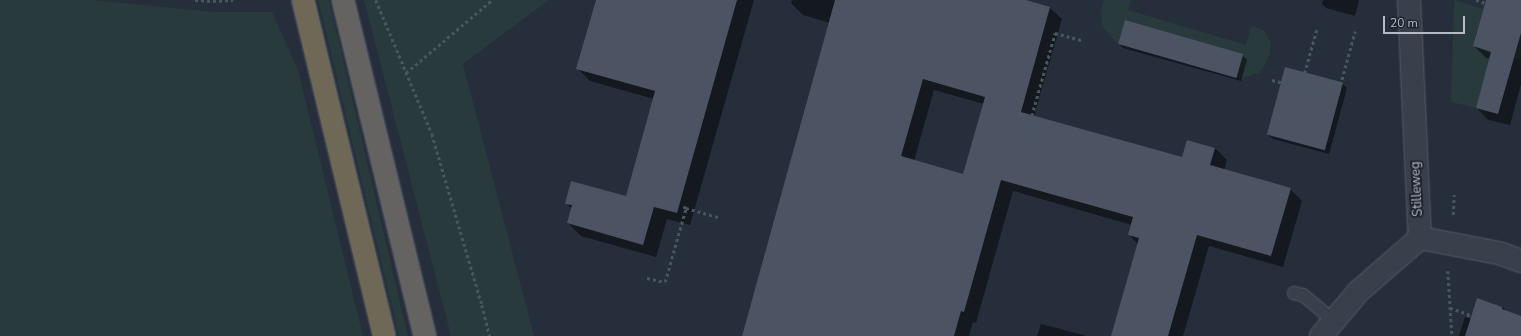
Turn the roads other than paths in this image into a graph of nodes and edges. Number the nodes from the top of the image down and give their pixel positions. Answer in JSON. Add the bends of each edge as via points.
{"nodes":[{"id":1,"x":303,"y":0,"type":"edge"},
{"id":2,"x":343,"y":0,"type":"edge"},
{"id":3,"x":1409,"y":0,"type":"edge"},
{"id":4,"x":1420,"y":238,"type":"junction"},
{"id":5,"x":1521,"y":261,"type":"edge"},
{"id":6,"x":1294,"y":293,"type":"dead end"},
{"id":7,"x":1327,"y":328,"type":"edge"},
{"id":8,"x":384,"y":336,"type":"edge"},
{"id":9,"x":425,"y":336,"type":"edge"}],
"edges":[{"from":1,"to":8,"type":"highway"},
{"from":2,"to":9,"type":"highway"},
{"from":3,"to":4,"type":"street","name":"Stilleweg"},
{"from":4,"to":5,"type":"street","via":[[1499,253]]},
{"from":4,"to":7,"type":"street","via":[[1358,292]]},
{"from":6,"to":7,"type":"lane","via":[[1303,295]]}]}
